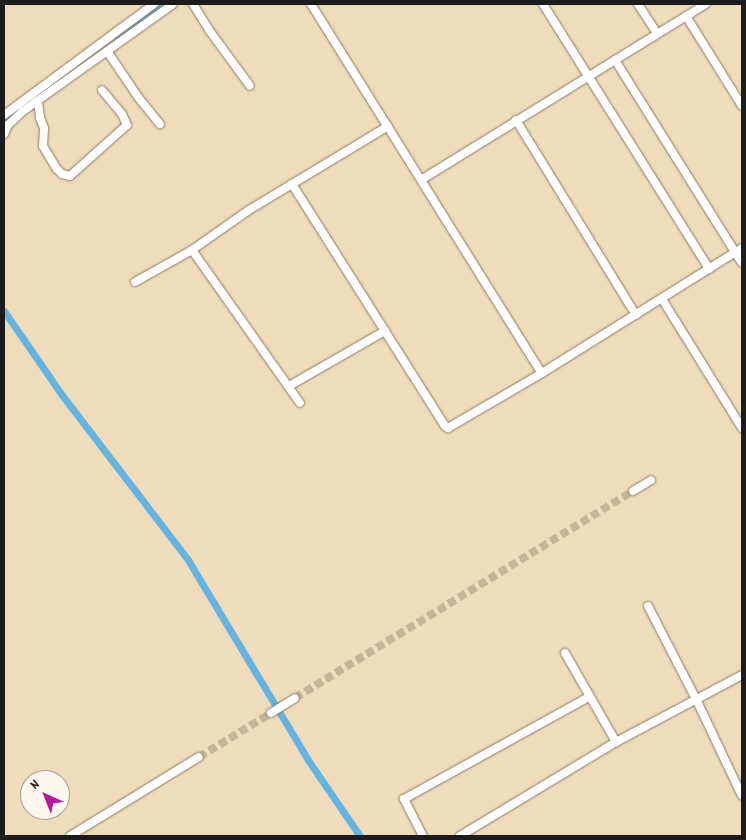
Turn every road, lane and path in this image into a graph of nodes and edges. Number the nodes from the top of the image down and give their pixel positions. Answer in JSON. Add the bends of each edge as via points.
{"nodes":[{"id":1,"x":154,"y":4,"type":"edge"},
{"id":2,"x":173,"y":4,"type":"edge"},
{"id":3,"x":193,"y":4,"type":"edge"},
{"id":4,"x":311,"y":4,"type":"edge"},
{"id":5,"x":543,"y":4,"type":"edge"},
{"id":6,"x":638,"y":4,"type":"edge"},
{"id":7,"x":706,"y":4,"type":"edge"},
{"id":8,"x":686,"y":16,"type":"junction"},
{"id":9,"x":657,"y":33,"type":"junction"},
{"id":10,"x":107,"y":51,"type":"junction"},
{"id":11,"x":615,"y":60,"type":"junction"},
{"id":12,"x":588,"y":77,"type":"junction"},
{"id":13,"x":250,"y":86,"type":"dead end"},
{"id":14,"x":102,"y":90,"type":"dead end"},
{"id":15,"x":38,"y":102,"type":"junction"},
{"id":16,"x":742,"y":106,"type":"edge"},
{"id":17,"x":4,"y":115,"type":"edge"},
{"id":18,"x":516,"y":120,"type":"junction"},
{"id":19,"x":160,"y":124,"type":"dead end"},
{"id":20,"x":388,"y":126,"type":"junction"},
{"id":21,"x":4,"y":134,"type":"edge"},
{"id":22,"x":421,"y":180,"type":"junction"},
{"id":23,"x":292,"y":184,"type":"junction"},
{"id":24,"x":192,"y":250,"type":"junction"},
{"id":25,"x":739,"y":250,"type":"edge"},
{"id":26,"x":742,"y":263,"type":"edge"},
{"id":27,"x":709,"y":269,"type":"junction"},
{"id":28,"x":135,"y":282,"type":"dead end"},
{"id":29,"x":662,"y":299,"type":"junction"},
{"id":30,"x":636,"y":315,"type":"junction"},
{"id":31,"x":385,"y":331,"type":"junction"},
{"id":32,"x":542,"y":373,"type":"junction"},
{"id":33,"x":289,"y":386,"type":"junction"},
{"id":34,"x":300,"y":403,"type":"dead end"},
{"id":35,"x":742,"y":428,"type":"edge"},
{"id":36,"x":651,"y":480,"type":"dead end"},
{"id":37,"x":633,"y":491,"type":"tunnel mouth"},
{"id":38,"x":648,"y":606,"type":"dead end"},
{"id":39,"x":564,"y":653,"type":"dead end"},
{"id":40,"x":742,"y":676,"type":"edge"},
{"id":41,"x":589,"y":697,"type":"junction"},
{"id":42,"x":295,"y":698,"type":"tunnel mouth"},
{"id":43,"x":696,"y":699,"type":"junction"},
{"id":44,"x":273,"y":712,"type":"tunnel mouth"},
{"id":45,"x":616,"y":742,"type":"junction"},
{"id":46,"x":199,"y":756,"type":"tunnel mouth"},
{"id":47,"x":742,"y":796,"type":"edge"},
{"id":48,"x":70,"y":836,"type":"edge"},
{"id":49,"x":423,"y":836,"type":"edge"},
{"id":50,"x":460,"y":836,"type":"edge"}],
"edges":[{"from":1,"to":17,"type":"street"},
{"from":2,"to":10,"type":"street"},
{"from":3,"to":13,"type":"street"},
{"from":4,"to":20,"type":"street"},
{"from":5,"to":12,"type":"street"},
{"from":6,"to":9,"type":"street"},
{"from":7,"to":8,"type":"street"},
{"from":8,"to":9,"type":"street"},
{"from":8,"to":16,"type":"street"},
{"from":9,"to":11,"type":"street"},
{"from":10,"to":15,"type":"street"},
{"from":10,"to":19,"type":"street"},
{"from":11,"to":12,"type":"street"},
{"from":11,"to":25,"type":"street"},
{"from":12,"to":18,"type":"street"},
{"from":12,"to":27,"type":"street"},
{"from":14,"to":15,"type":"street","via":[[122,114],[127,126],[70,176],[57,169],[43,146],[44,128]]},
{"from":15,"to":21,"type":"street","via":[[14,118]]},
{"from":18,"to":22,"type":"street"},
{"from":18,"to":30,"type":"street"},
{"from":20,"to":22,"type":"street"},
{"from":20,"to":23,"type":"street"},
{"from":22,"to":32,"type":"street"},
{"from":23,"to":24,"type":"street"},
{"from":23,"to":31,"type":"street"},
{"from":24,"to":28,"type":"street"},
{"from":24,"to":33,"type":"street"},
{"from":25,"to":26,"type":"street"},
{"from":25,"to":27,"type":"street"},
{"from":27,"to":29,"type":"street"},
{"from":29,"to":30,"type":"street"},
{"from":29,"to":35,"type":"street"},
{"from":30,"to":32,"type":"street"},
{"from":31,"to":32,"type":"street","via":[[448,428]]},
{"from":31,"to":33,"type":"street"},
{"from":33,"to":34,"type":"street"},
{"from":36,"to":37,"type":"street"},
{"from":38,"to":43,"type":"street"},
{"from":39,"to":41,"type":"street"},
{"from":40,"to":43,"type":"street"},
{"from":41,"to":45,"type":"street"},
{"from":41,"to":49,"type":"street","via":[[404,799]]},
{"from":42,"to":44,"type":"street"},
{"from":43,"to":45,"type":"street"},
{"from":43,"to":47,"type":"street"},
{"from":45,"to":50,"type":"street"},
{"from":46,"to":48,"type":"street"}]}
